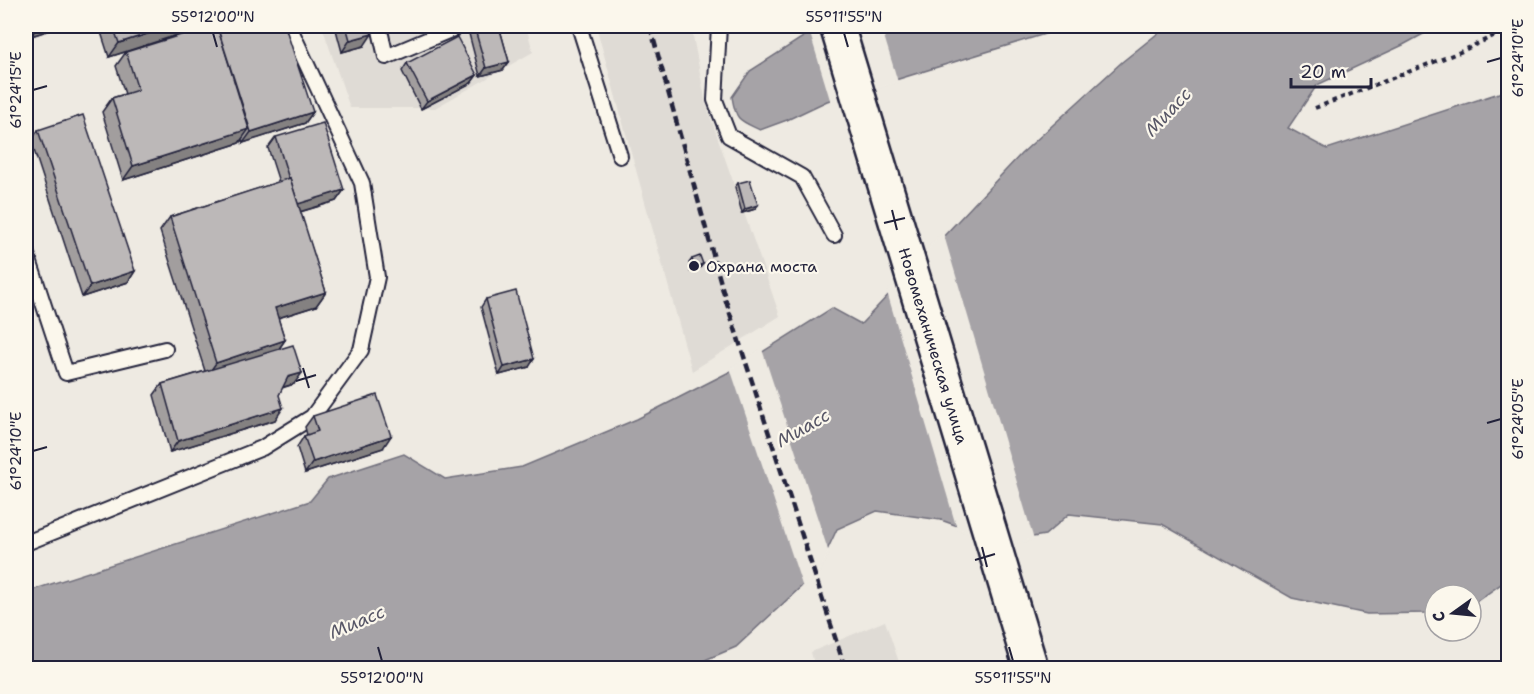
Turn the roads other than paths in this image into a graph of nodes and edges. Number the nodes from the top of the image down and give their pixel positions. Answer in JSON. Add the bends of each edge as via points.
{"nodes":[{"id":1,"x":289,"y":26,"type":"edge"},
{"id":2,"x":379,"y":26,"type":"edge"},
{"id":3,"x":455,"y":26,"type":"edge"},
{"id":4,"x":579,"y":26,"type":"edge"},
{"id":5,"x":720,"y":26,"type":"edge"},
{"id":6,"x":837,"y":26,"type":"edge"},
{"id":7,"x":620,"y":156,"type":"dead end"},
{"id":8,"x":834,"y":235,"type":"dead end"},
{"id":9,"x":26,"y":250,"type":"edge"},
{"id":10,"x":165,"y":349,"type":"dead end"},
{"id":11,"x":26,"y":543,"type":"edge"},
{"id":12,"x":1030,"y":669,"type":"edge"}],
"edges":[{"from":1,"to":11,"type":"lane","via":[[362,183],[377,277],[361,350],[312,417],[262,448]]},
{"from":2,"to":3,"type":"lane","via":[[386,57]]},
{"from":4,"to":7,"type":"lane"},
{"from":5,"to":8,"type":"lane","via":[[715,100],[729,136],[802,177]]},
{"from":6,"to":12,"type":"main road","name":"Новомеханическая улица"},
{"from":9,"to":10,"type":"lane","via":[[66,373]]}]}
